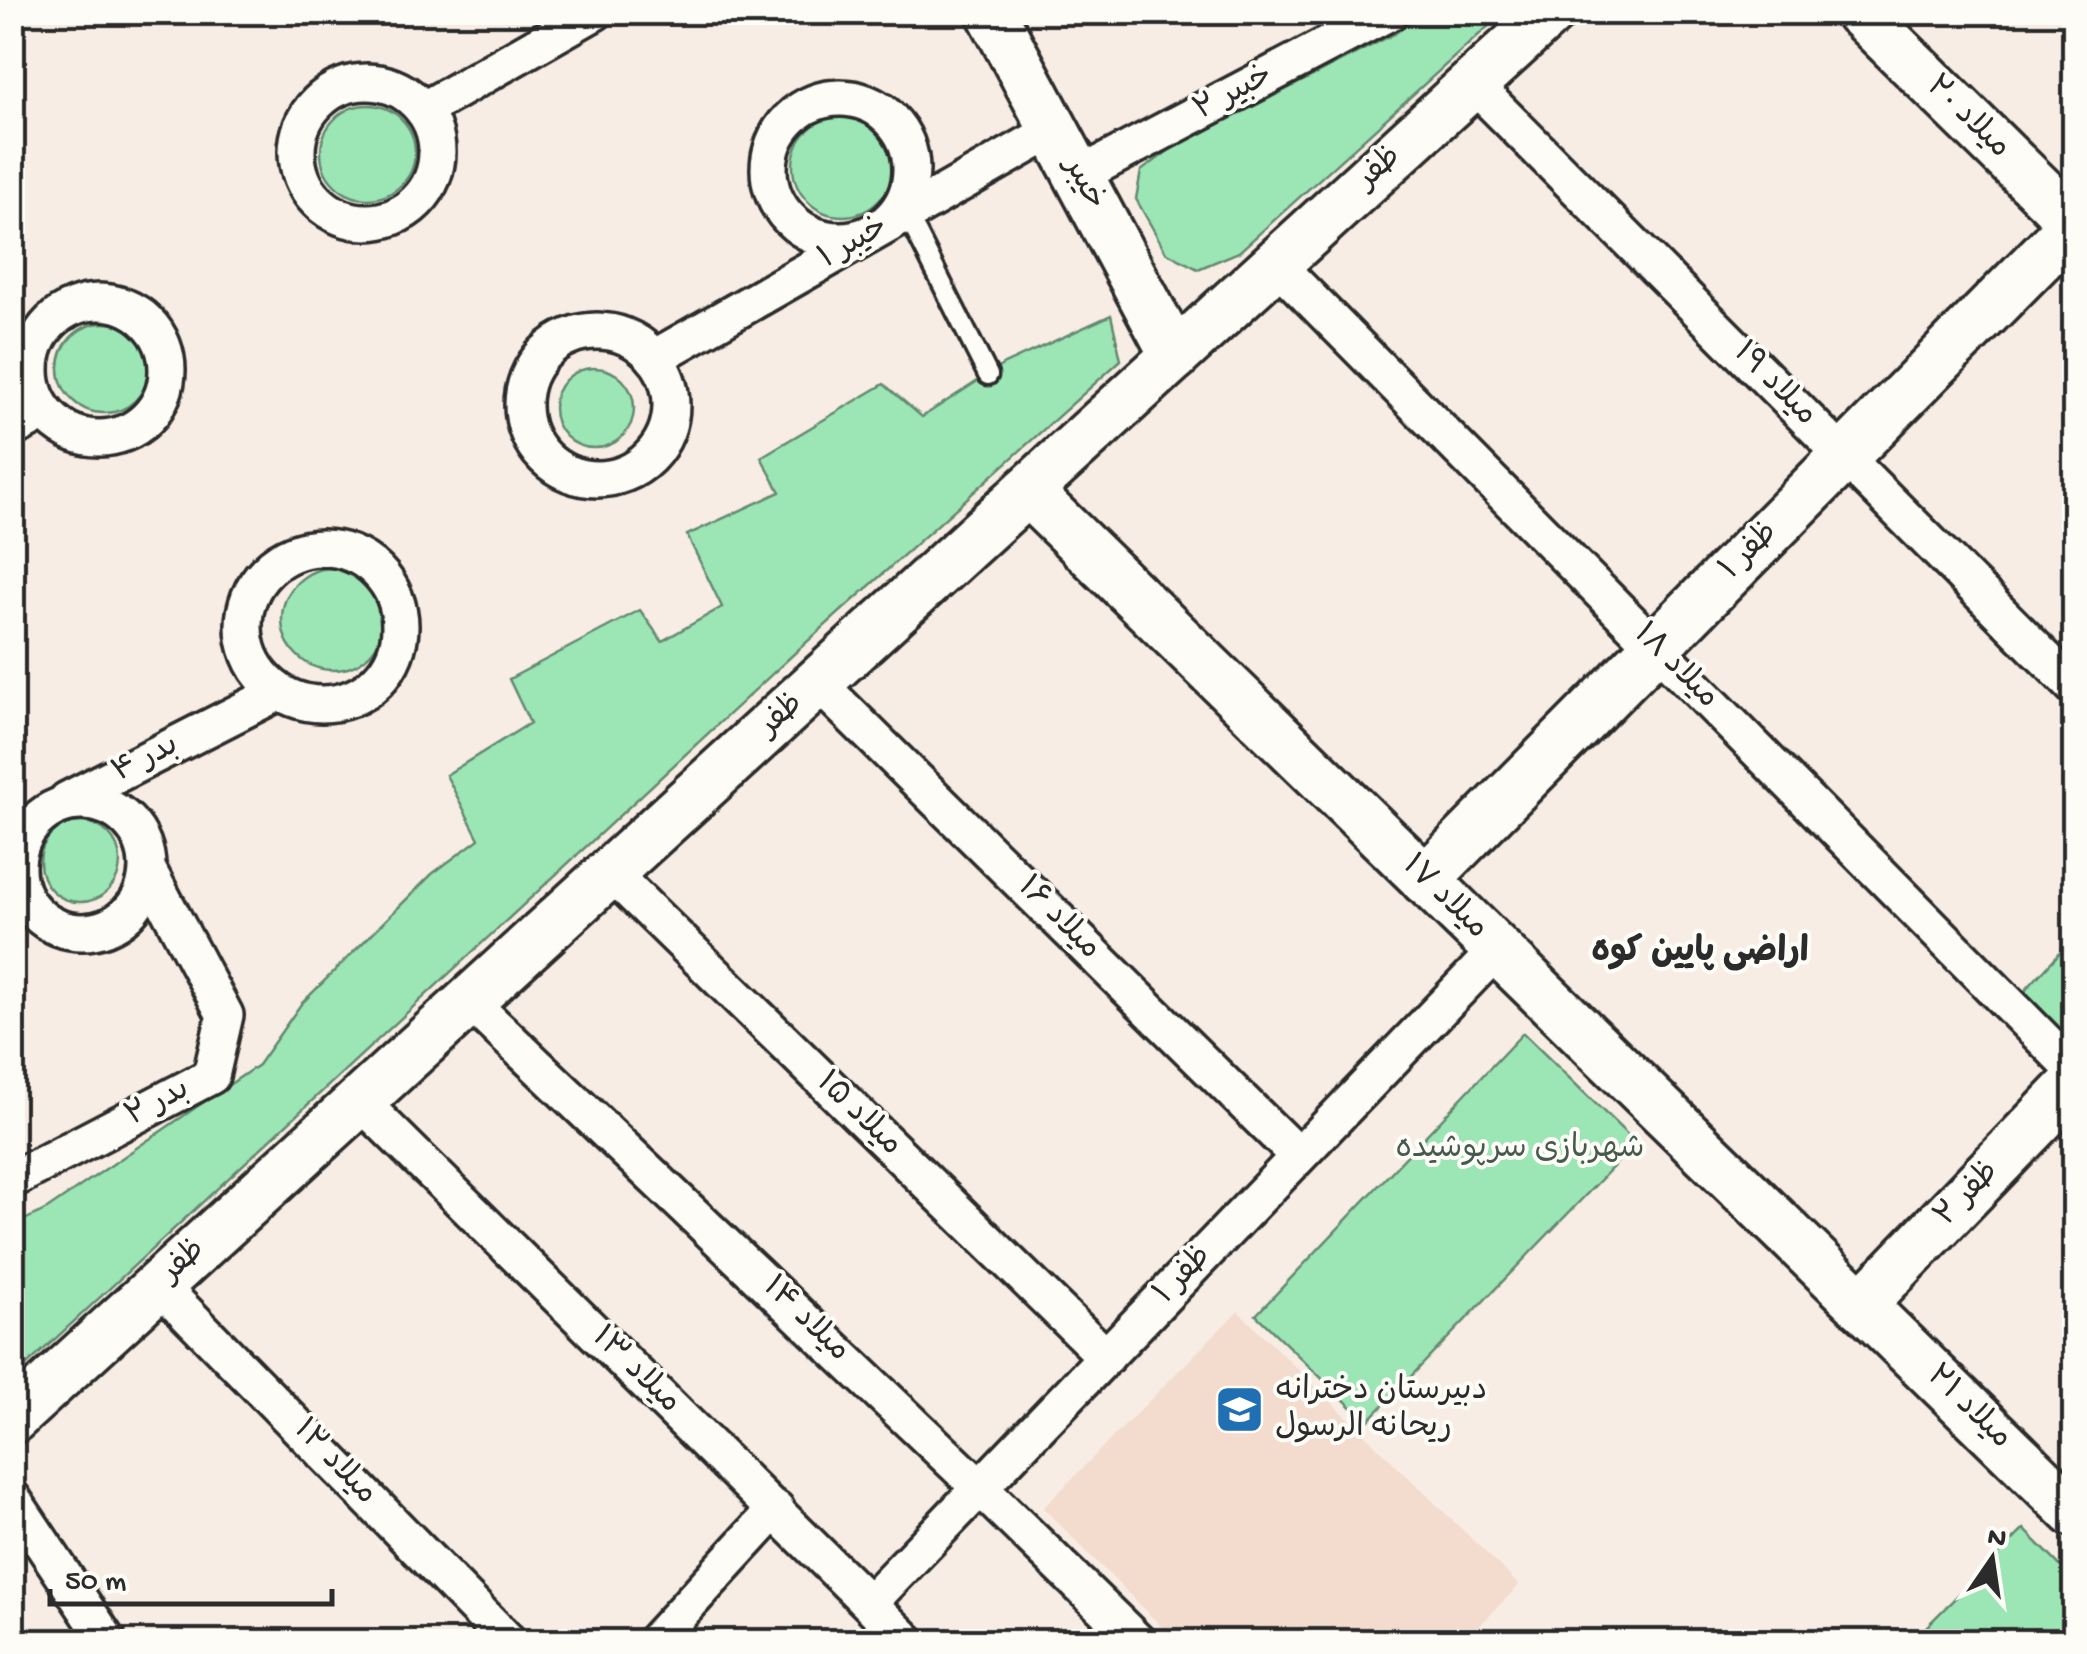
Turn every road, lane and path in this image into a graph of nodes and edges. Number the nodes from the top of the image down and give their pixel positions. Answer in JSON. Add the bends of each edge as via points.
{"nodes":[{"id":1,"x":595,"y":12,"type":"edge"},
{"id":2,"x":992,"y":12,"type":"edge"},
{"id":3,"x":1390,"y":12,"type":"edge"},
{"id":4,"x":1551,"y":12,"type":"edge"},
{"id":5,"x":1858,"y":12,"type":"edge"},
{"id":6,"x":1473,"y":84,"type":"junction"},
{"id":7,"x":423,"y":110,"type":"junction"},
{"id":8,"x":1054,"y":130,"type":"junction"},
{"id":9,"x":1078,"y":176,"type":"junction"},
{"id":10,"x":906,"y":214,"type":"junction"},
{"id":11,"x":2074,"y":223,"type":"edge"},
{"id":12,"x":869,"y":235,"type":"junction"},
{"id":13,"x":1276,"y":264,"type":"junction"},
{"id":14,"x":1175,"y":356,"type":"junction"},
{"id":15,"x":654,"y":358,"type":"junction"},
{"id":16,"x":988,"y":375,"type":"dead end"},
{"id":17,"x":44,"y":412,"type":"dead end"},
{"id":18,"x":12,"y":430,"type":"edge"},
{"id":19,"x":1844,"y":456,"type":"junction"},
{"id":20,"x":1027,"y":491,"type":"junction"},
{"id":21,"x":1655,"y":647,"type":"junction"},
{"id":22,"x":818,"y":682,"type":"junction"},
{"id":23,"x":2074,"y":687,"type":"edge"},
{"id":24,"x":279,"y":692,"type":"junction"},
{"id":25,"x":49,"y":810,"type":"junction"},
{"id":26,"x":12,"y":828,"type":"edge"},
{"id":27,"x":149,"y":872,"type":"junction"},
{"id":28,"x":610,"y":872,"type":"junction"},
{"id":29,"x":1425,"y":880,"type":"junction"},
{"id":30,"x":1497,"y":950,"type":"junction"},
{"id":31,"x":469,"y":1001,"type":"junction"},
{"id":32,"x":2074,"y":1070,"type":"edge"},
{"id":33,"x":2074,"y":1084,"type":"edge"},
{"id":34,"x":360,"y":1101,"type":"junction"},
{"id":35,"x":1298,"y":1156,"type":"junction"},
{"id":36,"x":12,"y":1180,"type":"edge"},
{"id":37,"x":159,"y":1284,"type":"junction"},
{"id":38,"x":1861,"y":1305,"type":"junction"},
{"id":39,"x":1106,"y":1357,"type":"junction"},
{"id":40,"x":12,"y":1419,"type":"edge"},
{"id":41,"x":980,"y":1488,"type":"junction"},
{"id":42,"x":12,"y":1498,"type":"edge"},
{"id":43,"x":776,"y":1509,"type":"junction"},
{"id":44,"x":2074,"y":1512,"type":"edge"},
{"id":45,"x":870,"y":1602,"type":"junction"},
{"id":46,"x":108,"y":1642,"type":"edge"},
{"id":47,"x":509,"y":1642,"type":"edge"},
{"id":48,"x":654,"y":1642,"type":"edge"},
{"id":49,"x":908,"y":1642,"type":"edge"},
{"id":50,"x":1138,"y":1642,"type":"edge"}],
"edges":[{"from":1,"to":7,"type":"street"},
{"from":2,"to":8,"type":"street","name":"خیبر"},
{"from":3,"to":9,"type":"street","name":"خبیر ۲"},
{"from":4,"to":6,"type":"street","name":"ظفر"},
{"from":5,"to":11,"type":"street","name":"میلاد ۲۰"},
{"from":6,"to":13,"type":"street","name":"ظفر"},
{"from":6,"to":19,"type":"street","name":"میلاد ۱۹"},
{"from":7,"to":7,"type":"street","via":[[407,94],[363,81],[321,98],[306,115],[297,160],[317,201],[359,222],[404,211],[434,175],[434,130]]},
{"from":8,"to":9,"type":"street","name":"خیبر"},
{"from":8,"to":10,"type":"street","name":"خیبر ۱"},
{"from":9,"to":14,"type":"street","name":"خیبر"},
{"from":10,"to":12,"type":"street","name":"خیبر ۱"},
{"from":10,"to":16,"type":"lane"},
{"from":11,"to":19,"type":"street","name":"ظفر ۱"},
{"from":12,"to":12,"type":"street","via":[[906,198],[909,146],[875,106],[824,99],[780,128],[768,179],[777,204],[817,237],[844,241]]},
{"from":12,"to":15,"type":"street","name":"خیبر ۱"},
{"from":13,"to":14,"type":"street","name":"ظفر"},
{"from":13,"to":21,"type":"street","name":"میلاد ۱۸"},
{"from":14,"to":20,"type":"street","name":"ظفر"},
{"from":15,"to":15,"type":"street","via":[[637,342],[588,332],[543,354],[522,400],[536,448],[577,477],[612,478],[644,463],[669,425],[666,378]]},
{"from":17,"to":18,"type":"street"},
{"from":19,"to":21,"type":"street","name":"ظفر ۱"},
{"from":19,"to":23,"type":"street","name":"میلاد ۱۹"},
{"from":20,"to":22,"type":"street","name":"ظفر"},
{"from":20,"to":29,"type":"street","name":"میلاد ۱۷"},
{"from":21,"to":29,"type":"street","name":"ظفر ۱"},
{"from":21,"to":32,"type":"street","name":"میلاد ۱۸"},
{"from":22,"to":28,"type":"street","name":"ظفر"},
{"from":22,"to":35,"type":"street","name":"میلاد ۱۶"},
{"from":24,"to":24,"type":"street","via":[[329,705],[354,698],[392,664],[400,614],[376,568],[354,554],[302,550],[260,578],[243,626],[248,652]]},
{"from":24,"to":25,"type":"street","name":"بدر ۴"},
{"from":25,"to":26,"type":"street","name":"بدر ۴"},
{"from":25,"to":27,"type":"street","via":[[82,801],[123,814],[147,850]]},
{"from":25,"to":27,"type":"street","via":[[26,831],[16,873],[34,912],[52,926],[72,933],[115,925],[138,900]]},
{"from":27,"to":36,"type":"street","name":"بدر ۲","via":[[224,1015],[210,1076]]},
{"from":28,"to":31,"type":"street","name":"ظفر"},
{"from":28,"to":39,"type":"street","name":"میلاد ۱۵"},
{"from":29,"to":30,"type":"street","name":"میلاد ۱۷"},
{"from":30,"to":35,"type":"street","name":"ظفر ۱"},
{"from":30,"to":38,"type":"street","name":"میلاد ۱۷"},
{"from":31,"to":34,"type":"street","name":"ظفر"},
{"from":31,"to":41,"type":"street","name":"میلاد ۱۴"},
{"from":33,"to":38,"type":"street","name":"ظفر ۲"},
{"from":34,"to":37,"type":"street","name":"ظفر"},
{"from":34,"to":43,"type":"street","name":"میلاد ۱۳"},
{"from":35,"to":39,"type":"street","name":"ظفر ۱"},
{"from":37,"to":40,"type":"street","name":"ظفر"},
{"from":37,"to":47,"type":"street","name":"میلاد ۱۲"},
{"from":38,"to":44,"type":"street","name":"میلاد ۲۱"},
{"from":39,"to":41,"type":"street","name":"ظفر ۱"},
{"from":41,"to":45,"type":"street","name":"ظفر ۱"},
{"from":41,"to":50,"type":"street","name":"میلاد ۱۴"},
{"from":42,"to":46,"type":"street"},
{"from":43,"to":45,"type":"street","name":"میلاد ۱۳"},
{"from":43,"to":48,"type":"street"},
{"from":45,"to":49,"type":"street","name":"میلاد ۱۳"}]}
